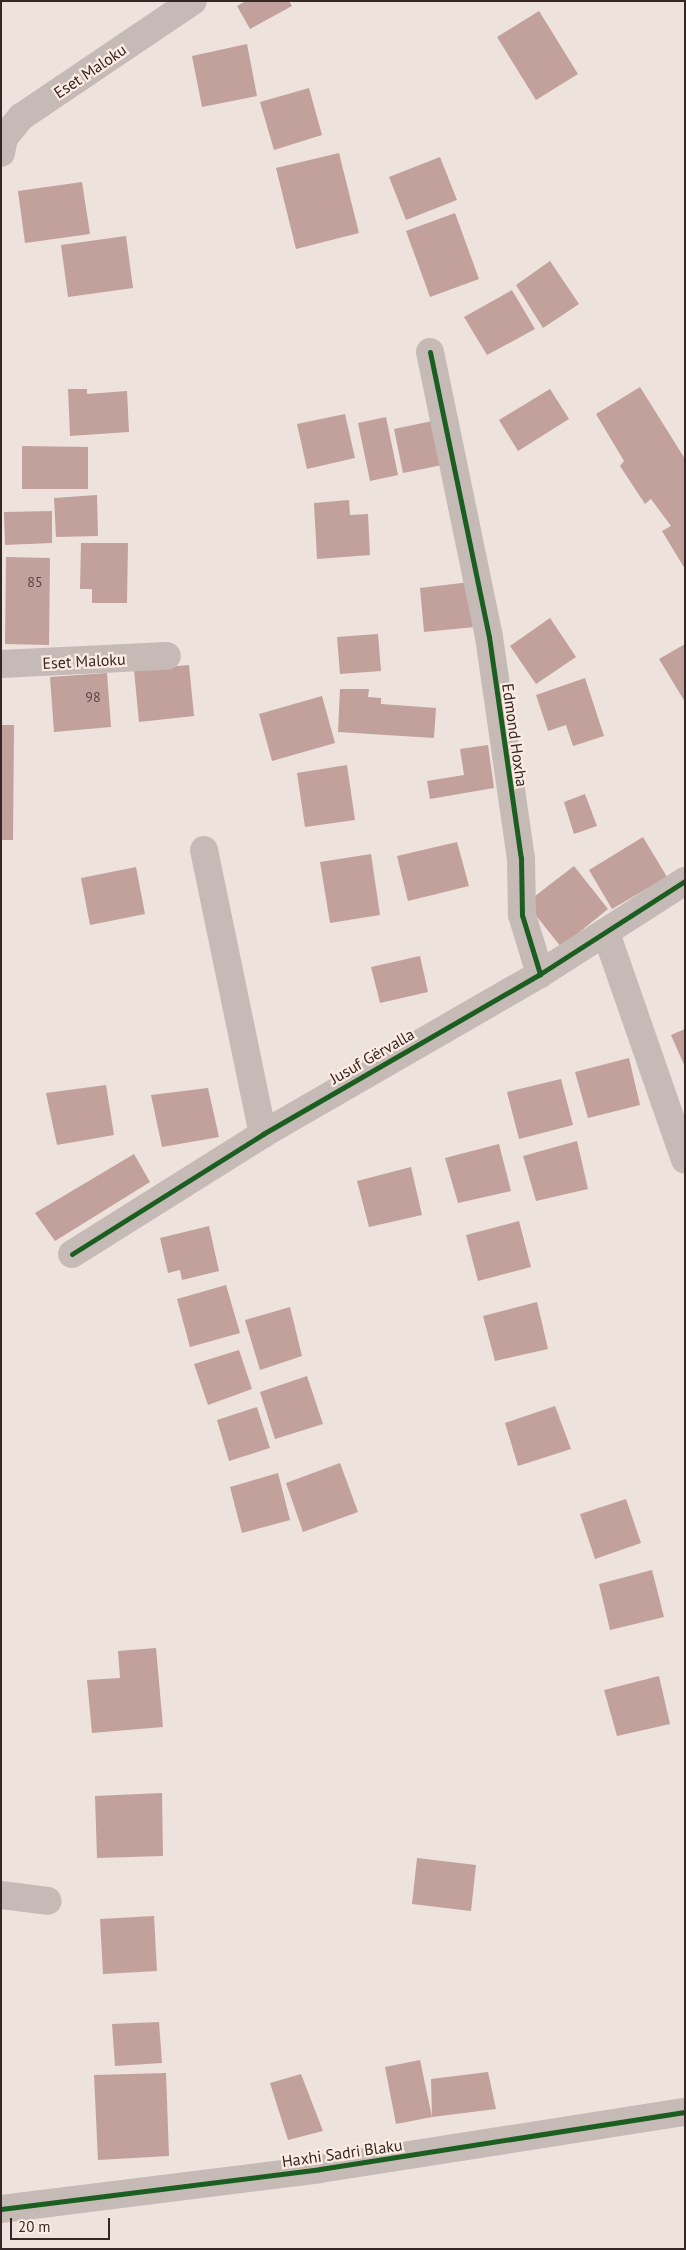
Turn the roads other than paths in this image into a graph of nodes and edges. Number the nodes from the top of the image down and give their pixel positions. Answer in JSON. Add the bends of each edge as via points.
{"nodes":[{"id":1,"x":194,"y":1,"type":"edge"},
{"id":2,"x":1,"y":153,"type":"edge"},
{"id":3,"x":430,"y":352,"type":"dead end"},
{"id":4,"x":167,"y":656,"type":"dead end"},
{"id":5,"x":1,"y":664,"type":"edge"},
{"id":6,"x":204,"y":850,"type":"dead end"},
{"id":7,"x":685,"y":881,"type":"edge"},
{"id":8,"x":606,"y":933,"type":"junction"},
{"id":9,"x":540,"y":974,"type":"junction"},
{"id":10,"x":263,"y":1134,"type":"junction"},
{"id":11,"x":685,"y":1160,"type":"edge"},
{"id":12,"x":72,"y":1254,"type":"dead end"},
{"id":13,"x":1,"y":1896,"type":"edge"},
{"id":14,"x":48,"y":1901,"type":"dead end"},
{"id":15,"x":685,"y":2112,"type":"edge"},
{"id":16,"x":1,"y":2209,"type":"edge"}],
"edges":[{"from":1,"to":2,"type":"street","name":"Eset Maloku","via":[[21,117],[4,138]]},
{"from":3,"to":9,"type":"street","name":"Edmond Hoxha","via":[[489,637],[521,858],[522,915]]},
{"from":4,"to":5,"type":"street","name":"Eset Maloku"},
{"from":6,"to":10,"type":"street"},
{"from":7,"to":8,"type":"street","name":"Jusuf Gërvalla"},
{"from":8,"to":9,"type":"street","name":"Jusuf Gërvalla"},
{"from":8,"to":11,"type":"street"},
{"from":9,"to":10,"type":"street","name":"Jusuf Gërvalla"},
{"from":10,"to":12,"type":"street","name":"Jusuf Gërvalla"},
{"from":13,"to":14,"type":"street"},
{"from":15,"to":16,"type":"street","name":"Haxhi Sadri Blaku","via":[[320,2169]]}]}
